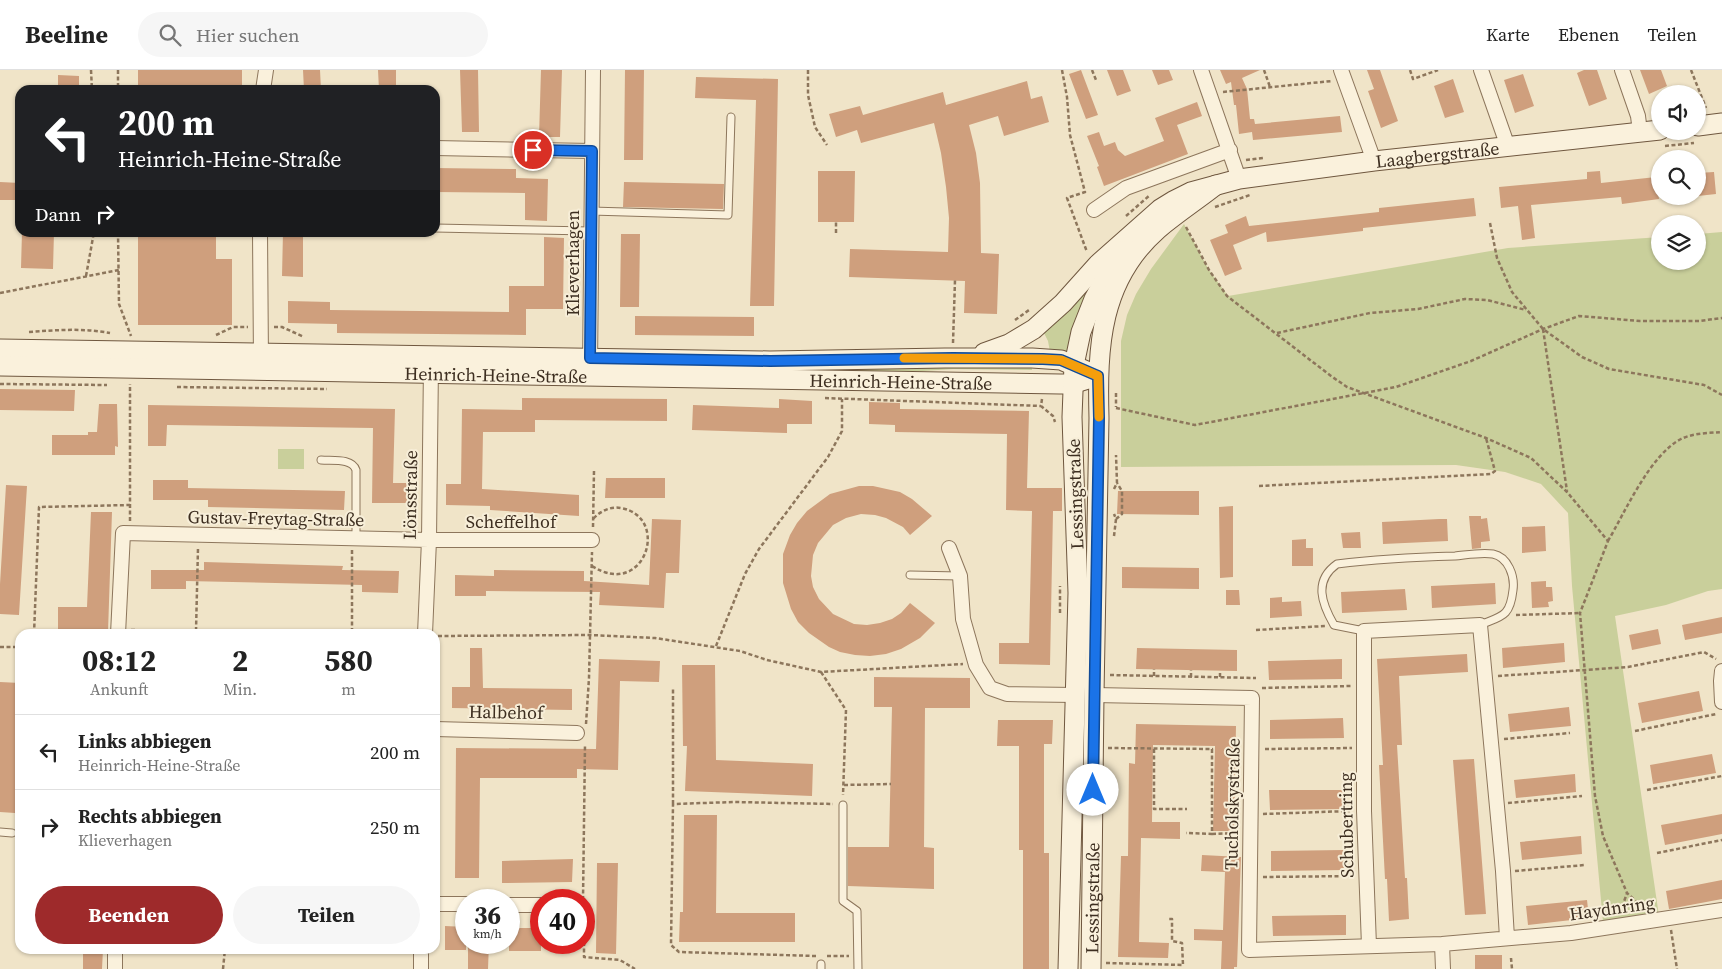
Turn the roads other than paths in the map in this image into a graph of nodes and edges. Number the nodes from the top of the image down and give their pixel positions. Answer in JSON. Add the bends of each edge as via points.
{"nodes":[{"id":1,"x":266,"y":70,"type":"edge"},
{"id":2,"x":593,"y":70,"type":"edge"},
{"id":3,"x":1481,"y":70,"type":"edge"},
{"id":4,"x":1622,"y":70,"type":"edge"},
{"id":5,"x":1202,"y":75,"type":"edge"},
{"id":6,"x":1343,"y":75,"type":"edge"},
{"id":7,"x":264,"y":85,"type":"edge"},
{"id":8,"x":731,"y":117,"type":"dead end"},
{"id":9,"x":1722,"y":123,"type":"edge"},
{"id":10,"x":1706,"y":130,"type":"edge"},
{"id":11,"x":1640,"y":132,"type":"junction"},
{"id":12,"x":1651,"y":136,"type":"edge"},
{"id":13,"x":1508,"y":147,"type":"junction"},
{"id":14,"x":440,"y":148,"type":"edge"},
{"id":15,"x":1230,"y":150,"type":"junction"},
{"id":16,"x":592,"y":151,"type":"junction"},
{"id":17,"x":1374,"y":161,"type":"junction"},
{"id":18,"x":1239,"y":179,"type":"junction"},
{"id":19,"x":1216,"y":185,"type":"junction"},
{"id":20,"x":1094,"y":210,"type":"dead end"},
{"id":21,"x":591,"y":211,"type":"junction"},
{"id":22,"x":440,"y":228,"type":"edge"},
{"id":23,"x":591,"y":231,"type":"junction"},
{"id":24,"x":1136,"y":232,"type":"junction"},
{"id":25,"x":260,"y":237,"type":"edge"},
{"id":26,"x":1093,"y":260,"type":"joint"},
{"id":27,"x":0,"y":349,"type":"edge"},
{"id":28,"x":968,"y":358,"type":"junction"},
{"id":29,"x":131,"y":360,"type":"junction"},
{"id":30,"x":261,"y":362,"type":"junction"},
{"id":31,"x":431,"y":365,"type":"junction"},
{"id":32,"x":1074,"y":365,"type":"junction"},
{"id":33,"x":0,"y":366,"type":"edge"},
{"id":34,"x":590,"y":367,"type":"junction"},
{"id":35,"x":1098,"y":376,"type":"junction"},
{"id":36,"x":1072,"y":384,"type":"junction"},
{"id":37,"x":322,"y":460,"type":"dead end"},
{"id":38,"x":354,"y":538,"type":"junction"},
{"id":39,"x":429,"y":540,"type":"junction"},
{"id":40,"x":592,"y":540,"type":"road end"},
{"id":41,"x":949,"y":548,"type":"dead end"},
{"id":42,"x":910,"y":575,"type":"dead end"},
{"id":43,"x":960,"y":576,"type":"junction"},
{"id":44,"x":1480,"y":625,"type":"junction"},
{"id":45,"x":118,"y":629,"type":"edge"},
{"id":46,"x":425,"y":629,"type":"edge"},
{"id":47,"x":1364,"y":631,"type":"junction"},
{"id":48,"x":1722,"y":671,"type":"edge"},
{"id":49,"x":1085,"y":695,"type":"junction"},
{"id":50,"x":1722,"y":702,"type":"edge"},
{"id":51,"x":440,"y":730,"type":"edge"},
{"id":52,"x":582,"y":733,"type":"road end"},
{"id":53,"x":843,"y":805,"type":"road end"},
{"id":54,"x":0,"y":832,"type":"edge"},
{"id":55,"x":12,"y":833,"type":"dead end"},
{"id":56,"x":440,"y":904,"type":"edge"},
{"id":57,"x":455,"y":904,"type":"edge"},
{"id":58,"x":1722,"y":910,"type":"edge"},
{"id":59,"x":1507,"y":938,"type":"junction"},
{"id":60,"x":1442,"y":944,"type":"junction"},
{"id":61,"x":1369,"y":946,"type":"junction"},
{"id":62,"x":115,"y":954,"type":"edge"},
{"id":63,"x":421,"y":954,"type":"edge"},
{"id":64,"x":1098,"y":966,"type":"edge"},
{"id":65,"x":115,"y":969,"type":"edge"},
{"id":66,"x":421,"y":969,"type":"edge"},
{"id":67,"x":858,"y":969,"type":"edge"},
{"id":68,"x":1068,"y":969,"type":"edge"},
{"id":69,"x":1443,"y":969,"type":"edge"}],
"edges":[{"from":1,"to":7,"type":"street"},
{"from":2,"to":16,"type":"street","name":"Klieverhagen"},
{"from":3,"to":13,"type":"street"},
{"from":4,"to":11,"type":"street","via":[[1638,116]]},
{"from":5,"to":15,"type":"street"},
{"from":6,"to":17,"type":"street"},
{"from":8,"to":21,"type":"lane","via":[[728,215]]},
{"from":9,"to":10,"type":"street"},
{"from":11,"to":12,"type":"street","name":"Laagbergstraße"},
{"from":11,"to":13,"type":"street","name":"Laagbergstraße"},
{"from":13,"to":17,"type":"street","name":"Laagbergstraße"},
{"from":14,"to":16,"type":"street"},
{"from":15,"to":18,"type":"street"},
{"from":15,"to":20,"type":"street","via":[[1126,188]]},
{"from":16,"to":21,"type":"street","name":"Klieverhagen"},
{"from":17,"to":18,"type":"street","name":"Laagbergstraße"},
{"from":18,"to":19,"type":"street","name":"Laagbergstraße"},
{"from":19,"to":24,"type":"street","name":"Laagbergstraße","via":[[1172,201]]},
{"from":19,"to":35,"type":"street","name":"Laagbergstraße","via":[[1157,230],[1128,264],[1105,314]]},
{"from":21,"to":23,"type":"street","name":"Klieverhagen"},
{"from":22,"to":23,"type":"lane"},
{"from":23,"to":34,"type":"street","name":"Klieverhagen"},
{"from":24,"to":26,"type":"street","name":"Laagbergstraße"},
{"from":24,"to":32,"type":"street","name":"Laagbergstraße","via":[[1094,298],[1081,332]]},
{"from":25,"to":30,"type":"street"},
{"from":26,"to":28,"type":"street","name":"Heinrich-Heine-Straße","via":[[1063,303],[1034,329],[1009,344]]},
{"from":27,"to":29,"type":"street","name":"Heinrich-Heine-Straße"},
{"from":28,"to":32,"type":"street","name":"Heinrich-Heine-Straße","via":[[1061,360]]},
{"from":28,"to":34,"type":"street","name":"Heinrich-Heine-Straße"},
{"from":29,"to":30,"type":"street","name":"Heinrich-Heine-Straße"},
{"from":29,"to":33,"type":"street","name":"Heinrich-Heine-Straße"},
{"from":30,"to":31,"type":"street","name":"Heinrich-Heine-Straße"},
{"from":31,"to":34,"type":"street","name":"Heinrich-Heine-Straße"},
{"from":31,"to":39,"type":"street","name":"Lönsstraße"},
{"from":32,"to":35,"type":"street","name":"Heinrich-Heine-Straße"},
{"from":32,"to":36,"type":"street","name":"Laagbergstraße"},
{"from":34,"to":36,"type":"street","name":"Heinrich-Heine-Straße"},
{"from":35,"to":36,"type":"street","name":"Heinrich-Heine-Straße"},
{"from":35,"to":49,"type":"street","name":"Lessingstraße","via":[[1099,418]]},
{"from":36,"to":49,"type":"street","name":"Lessingstraße","via":[[1078,593]]},
{"from":37,"to":38,"type":"lane","via":[[351,462],[355,466]]},
{"from":38,"to":39,"type":"street","name":"Gustav-Freytag-Straße"},
{"from":38,"to":45,"type":"street","name":"Gustav-Freytag-Straße","via":[[122,533]]},
{"from":39,"to":40,"type":"street","name":"Scheffelhof"},
{"from":39,"to":46,"type":"street","name":"Lönsstraße"},
{"from":41,"to":43,"type":"street"},
{"from":42,"to":43,"type":"lane"},
{"from":43,"to":49,"type":"street","via":[[963,619],[976,665],[990,688],[1007,694]]},
{"from":44,"to":47,"type":"street"},
{"from":44,"to":47,"type":"lane","via":[[1504,615],[1512,599],[1514,583],[1507,562],[1494,554],[1337,564],[1328,570],[1321,589],[1322,599],[1334,625]]},
{"from":44,"to":59,"type":"street"},
{"from":47,"to":61,"type":"street","name":"Schubertring","via":[[1363,748]]},
{"from":48,"to":50,"type":"street"},
{"from":49,"to":61,"type":"street","name":"Tucholskystraße","via":[[1252,698],[1249,950]]},
{"from":49,"to":64,"type":"street","name":"Lessingstraße"},
{"from":49,"to":68,"type":"street","name":"Lessingstraße"},
{"from":51,"to":52,"type":"street","name":"Halbehof"},
{"from":53,"to":67,"type":"lane","via":[[843,901],[857,911]]},
{"from":54,"to":55,"type":"lane"},
{"from":56,"to":57,"type":"street"},
{"from":58,"to":59,"type":"street","name":"Haydnring","via":[[1571,933]]},
{"from":59,"to":60,"type":"street"},
{"from":60,"to":61,"type":"street"},
{"from":60,"to":69,"type":"street"},
{"from":62,"to":65,"type":"street"},
{"from":63,"to":66,"type":"street"}]}
